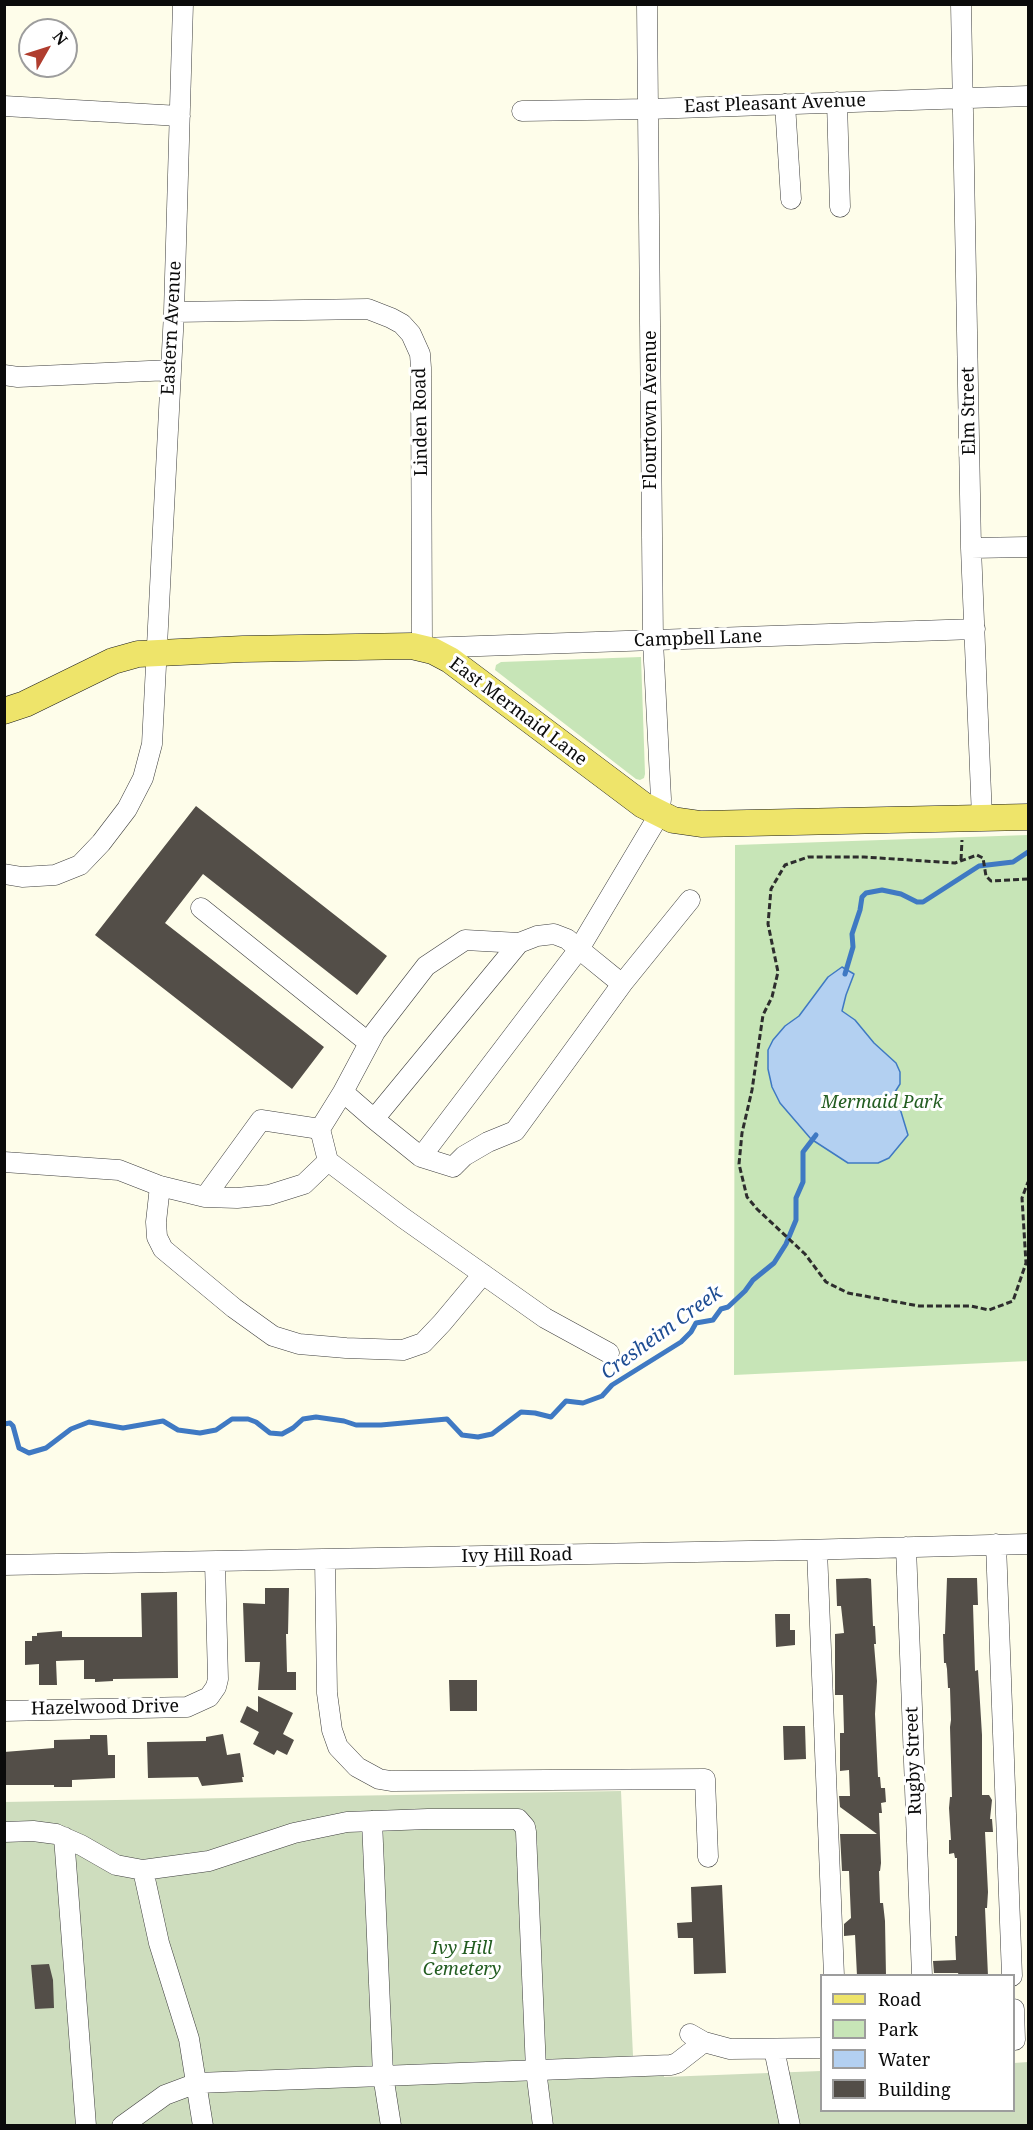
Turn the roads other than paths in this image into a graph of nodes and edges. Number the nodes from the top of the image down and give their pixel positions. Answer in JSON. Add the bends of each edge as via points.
{"nodes":[{"id":1,"x":183,"y":4,"type":"edge"},
{"id":2,"x":646,"y":4,"type":"edge"},
{"id":3,"x":961,"y":4,"type":"edge"},
{"id":4,"x":1029,"y":96,"type":"edge"},
{"id":5,"x":963,"y":97,"type":"junction"},
{"id":6,"x":837,"y":102,"type":"junction"},
{"id":7,"x":785,"y":104,"type":"junction"},
{"id":8,"x":4,"y":106,"type":"edge"},
{"id":9,"x":649,"y":109,"type":"junction"},
{"id":10,"x":522,"y":111,"type":"dead end"},
{"id":11,"x":180,"y":116,"type":"junction"},
{"id":12,"x":791,"y":199,"type":"dead end"},
{"id":13,"x":840,"y":207,"type":"dead end"},
{"id":14,"x":174,"y":312,"type":"junction"},
{"id":15,"x":171,"y":370,"type":"junction"},
{"id":16,"x":4,"y":375,"type":"edge"},
{"id":17,"x":1029,"y":547,"type":"edge"},
{"id":18,"x":972,"y":548,"type":"junction"},
{"id":19,"x":975,"y":629,"type":"junction"},
{"id":20,"x":653,"y":641,"type":"junction"},
{"id":21,"x":422,"y":648,"type":"junction"},
{"id":22,"x":156,"y":652,"type":"junction"},
{"id":23,"x":4,"y":711,"type":"edge"},
{"id":24,"x":659,"y":815,"type":"junction"},
{"id":25,"x":1029,"y":817,"type":"edge"},
{"id":26,"x":972,"y":825,"type":"junction"},
{"id":27,"x":4,"y":874,"type":"edge"},
{"id":28,"x":690,"y":900,"type":"dead end"},
{"id":29,"x":201,"y":908,"type":"dead end"},
{"id":30,"x":519,"y":943,"type":"junction"},
{"id":31,"x":579,"y":949,"type":"junction"},
{"id":32,"x":622,"y":984,"type":"junction"},
{"id":33,"x":369,"y":1043,"type":"junction"},
{"id":34,"x":343,"y":1092,"type":"junction"},
{"id":35,"x":374,"y":1119,"type":"junction"},
{"id":36,"x":320,"y":1129,"type":"junction"},
{"id":37,"x":421,"y":1157,"type":"junction"},
{"id":38,"x":328,"y":1161,"type":"junction"},
{"id":39,"x":4,"y":1162,"type":"edge"},
{"id":40,"x":160,"y":1186,"type":"junction"},
{"id":41,"x":205,"y":1197,"type":"junction"},
{"id":42,"x":483,"y":1274,"type":"junction"},
{"id":43,"x":609,"y":1353,"type":"dead end"},
{"id":44,"x":996,"y":1544,"type":"junction"},
{"id":45,"x":1029,"y":1544,"type":"edge"},
{"id":46,"x":906,"y":1547,"type":"junction"},
{"id":47,"x":817,"y":1550,"type":"junction"},
{"id":48,"x":325,"y":1559,"type":"junction"},
{"id":49,"x":215,"y":1562,"type":"junction"},
{"id":50,"x":4,"y":1565,"type":"edge"},
{"id":51,"x":4,"y":1711,"type":"edge"},
{"id":52,"x":372,"y":1821,"type":"junction"},
{"id":53,"x":4,"y":1832,"type":"edge"},
{"id":54,"x":64,"y":1837,"type":"junction"},
{"id":55,"x":708,"y":1857,"type":"dead end"},
{"id":56,"x":143,"y":1870,"type":"junction"},
{"id":57,"x":834,"y":1974,"type":"edge"},
{"id":58,"x":922,"y":1974,"type":"edge"},
{"id":59,"x":1012,"y":1974,"type":"edge"},
{"id":60,"x":1015,"y":2015,"type":"edge"},
{"id":61,"x":1019,"y":2040,"type":"edge"},
{"id":62,"x":820,"y":2048,"type":"edge"},
{"id":63,"x":774,"y":2049,"type":"junction"},
{"id":64,"x":536,"y":2070,"type":"junction"},
{"id":65,"x":383,"y":2075,"type":"junction"},
{"id":66,"x":197,"y":2083,"type":"junction"},
{"id":67,"x":86,"y":2126,"type":"edge"},
{"id":68,"x":122,"y":2126,"type":"edge"},
{"id":69,"x":203,"y":2126,"type":"edge"},
{"id":70,"x":391,"y":2126,"type":"edge"},
{"id":71,"x":543,"y":2126,"type":"edge"},
{"id":72,"x":790,"y":2126,"type":"edge"}],
"edges":[{"from":1,"to":11,"type":"street","name":"Eastern Avenue"},
{"from":2,"to":9,"type":"street","name":"Flourtown Avenue"},
{"from":3,"to":5,"type":"street","name":"Elm Street"},
{"from":4,"to":5,"type":"street","name":"East Pleasant Avenue"},
{"from":5,"to":6,"type":"street","name":"East Pleasant Avenue"},
{"from":5,"to":18,"type":"street","name":"Elm Street"},
{"from":6,"to":7,"type":"street","name":"East Pleasant Avenue"},
{"from":6,"to":13,"type":"street"},
{"from":7,"to":9,"type":"street","name":"East Pleasant Avenue"},
{"from":7,"to":12,"type":"street"},
{"from":8,"to":11,"type":"street"},
{"from":9,"to":10,"type":"street","name":"East Pleasant Avenue"},
{"from":9,"to":20,"type":"street","name":"Flourtown Avenue"},
{"from":11,"to":14,"type":"street","name":"Eastern Avenue"},
{"from":14,"to":15,"type":"street","name":"Eastern Avenue"},
{"from":14,"to":21,"type":"street","name":"Linden Road","via":[[368,309],[402,324],[411,334],[421,368]]},
{"from":15,"to":16,"type":"street"},
{"from":15,"to":22,"type":"street","name":"Eastern Avenue"},
{"from":17,"to":18,"type":"street"},
{"from":18,"to":19,"type":"street","name":"Elm Street"},
{"from":19,"to":20,"type":"street","name":"Campbell Lane"},
{"from":19,"to":26,"type":"street","name":"Elm Street"},
{"from":20,"to":21,"type":"street","name":"Campbell Lane"},
{"from":20,"to":24,"type":"street","name":"Flourtown Avenue"},
{"from":21,"to":22,"type":"main road","name":"East Mermaid Lane","via":[[400,645]]},
{"from":21,"to":24,"type":"main road","name":"East Mermaid Lane","via":[[463,668]]},
{"from":22,"to":23,"type":"main road","name":"East Mermaid Lane","via":[[113,661]]},
{"from":22,"to":27,"type":"street","name":"Eastern Avenue","via":[[153,744],[143,778],[127,809],[80,865],[55,875]]},
{"from":24,"to":26,"type":"main road","name":"East Mermaid Lane","via":[[701,824]]},
{"from":24,"to":31,"type":"street"},
{"from":25,"to":26,"type":"main road","name":"East Mermaid Lane"},
{"from":28,"to":32,"type":"street"},
{"from":29,"to":33,"type":"street"},
{"from":30,"to":31,"type":"street","via":[[554,934]]},
{"from":30,"to":33,"type":"street","via":[[465,940],[426,966]]},
{"from":30,"to":35,"type":"street"},
{"from":31,"to":32,"type":"street"},
{"from":31,"to":37,"type":"street"},
{"from":32,"to":37,"type":"street","via":[[515,1131],[488,1142],[453,1167]]},
{"from":33,"to":34,"type":"street"},
{"from":34,"to":35,"type":"street"},
{"from":34,"to":36,"type":"street"},
{"from":35,"to":37,"type":"street"},
{"from":36,"to":38,"type":"street"},
{"from":36,"to":41,"type":"street","via":[[261,1120]]},
{"from":38,"to":41,"type":"street","via":[[304,1184],[269,1195]]},
{"from":38,"to":42,"type":"street"},
{"from":39,"to":40,"type":"street","via":[[119,1170]]},
{"from":40,"to":41,"type":"street"},
{"from":40,"to":42,"type":"street","via":[[156,1222],[163,1249],[273,1336],[299,1344],[403,1350],[423,1343]]},
{"from":42,"to":43,"type":"street","via":[[545,1318]]},
{"from":44,"to":45,"type":"street","name":"Ivy Hill Road"},
{"from":44,"to":46,"type":"street","name":"Ivy Hill Road"},
{"from":44,"to":59,"type":"street"},
{"from":46,"to":47,"type":"street","name":"Ivy Hill Road"},
{"from":46,"to":58,"type":"street","name":"Rugby Street"},
{"from":47,"to":48,"type":"street","name":"Ivy Hill Road"},
{"from":47,"to":57,"type":"street"},
{"from":48,"to":49,"type":"street","name":"Ivy Hill Road"},
{"from":48,"to":55,"type":"street","via":[[327,1693],[332,1730],[338,1747],[357,1767],[391,1781],[705,1779]]},
{"from":49,"to":50,"type":"street","name":"Ivy Hill Road"},
{"from":49,"to":51,"type":"street","name":"Hazelwood Drive","via":[[218,1679],[209,1697],[187,1707]]},
{"from":52,"to":56,"type":"street","via":[[316,1827],[209,1861]]},
{"from":52,"to":64,"type":"street","via":[[506,1818],[522,1822],[526,1832]]},
{"from":52,"to":65,"type":"street"},
{"from":53,"to":54,"type":"street","via":[[47,1832]]},
{"from":54,"to":56,"type":"street","via":[[116,1865]]},
{"from":54,"to":67,"type":"street"},
{"from":56,"to":66,"type":"street","via":[[159,1943],[189,2039]]},
{"from":60,"to":61,"type":"street"},
{"from":62,"to":63,"type":"street"},
{"from":63,"to":64,"type":"street","via":[[730,2049],[697,2038],[671,2065]]},
{"from":63,"to":72,"type":"street"},
{"from":64,"to":65,"type":"street"},
{"from":64,"to":71,"type":"street"},
{"from":65,"to":66,"type":"street"},
{"from":65,"to":70,"type":"street"},
{"from":66,"to":68,"type":"street","via":[[165,2096]]},
{"from":66,"to":69,"type":"street"}]}
